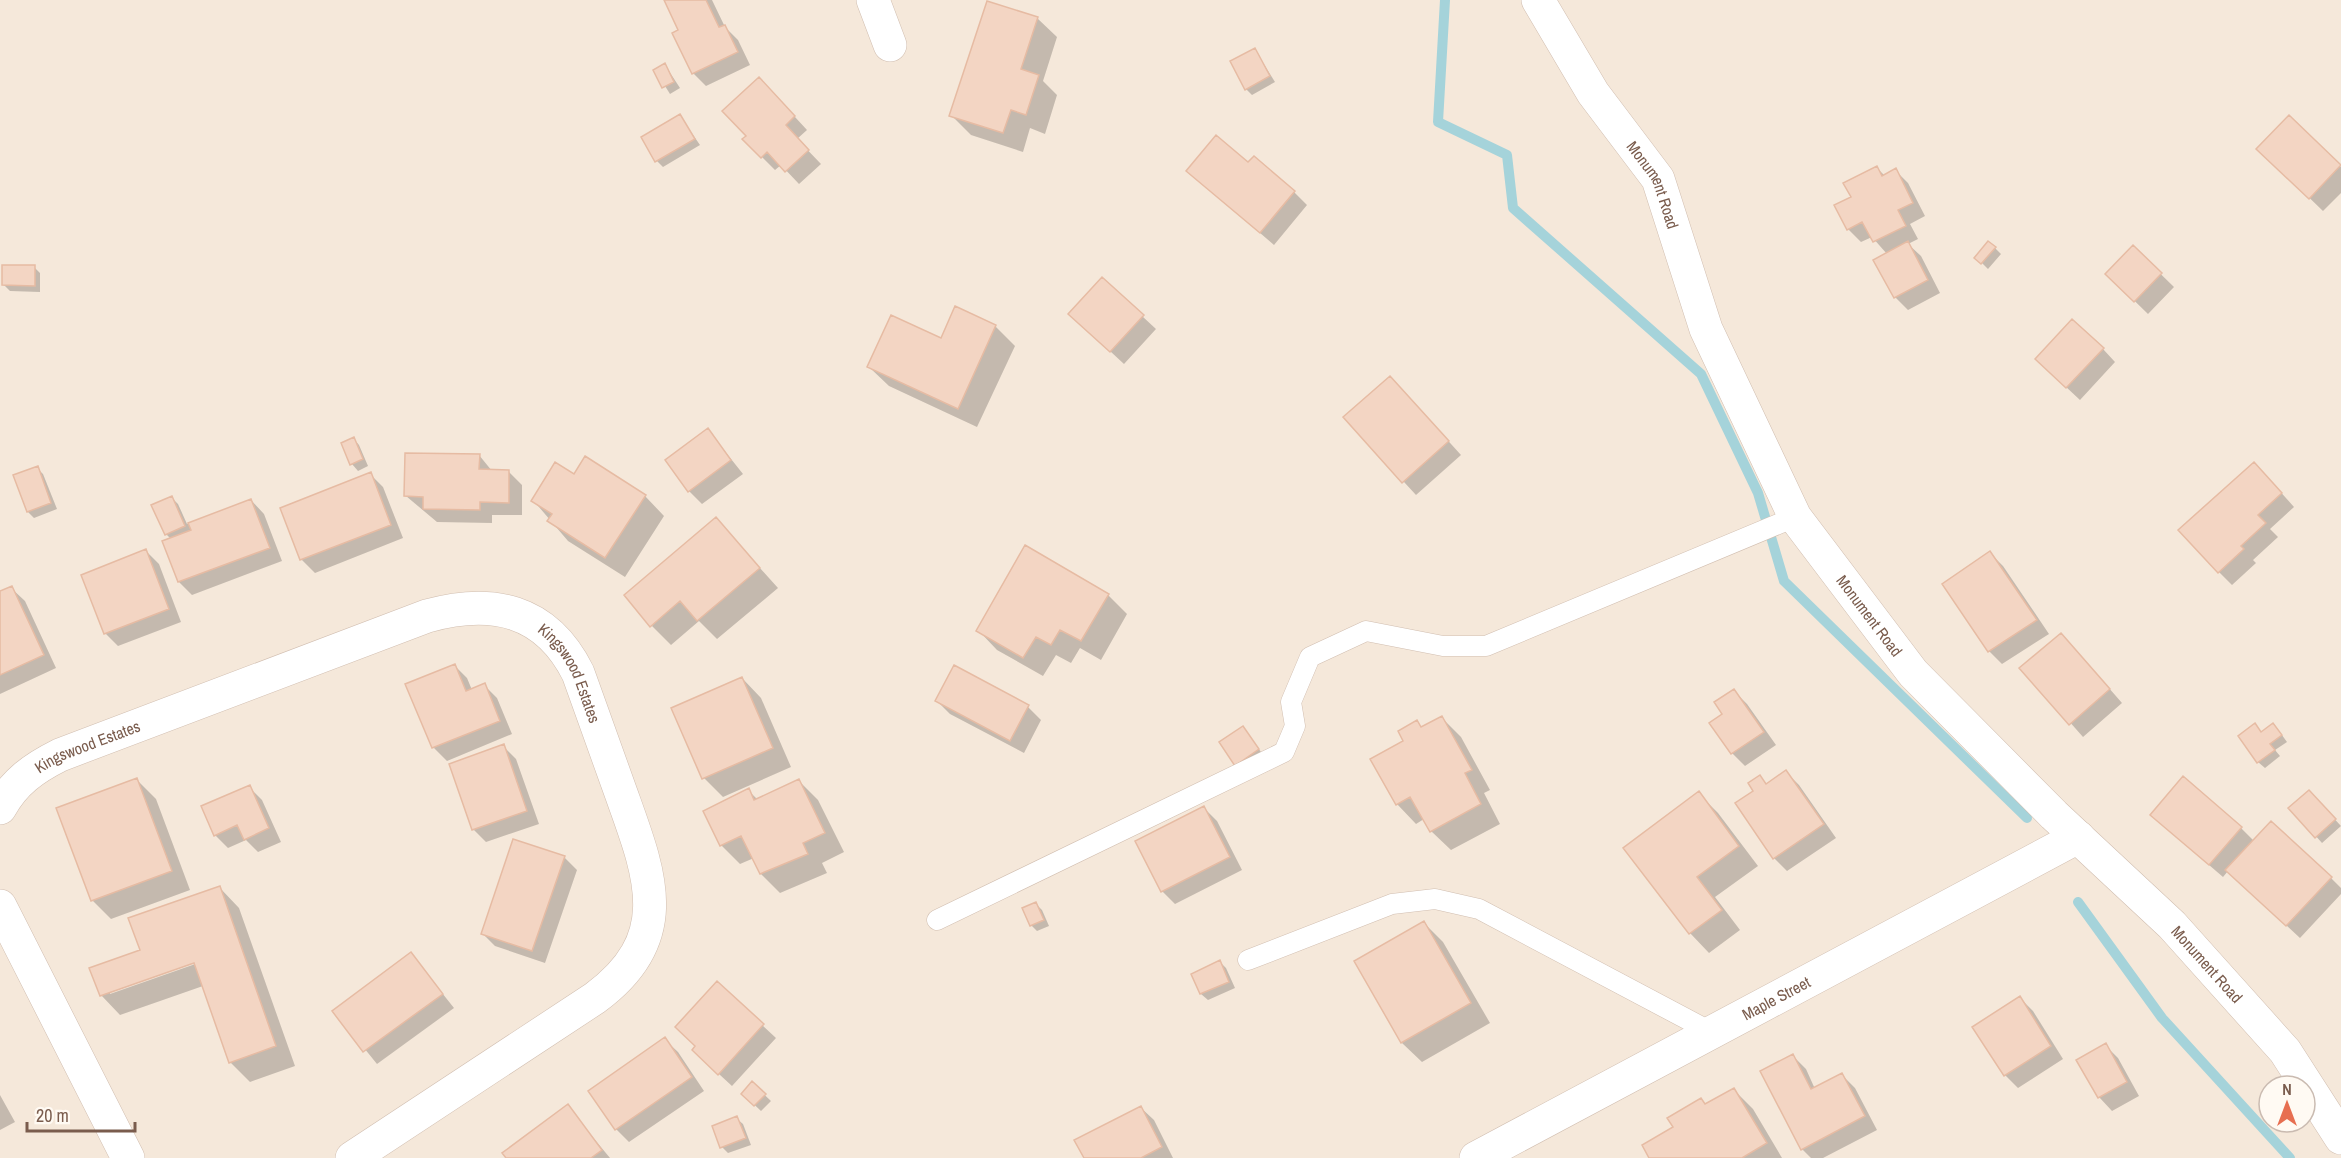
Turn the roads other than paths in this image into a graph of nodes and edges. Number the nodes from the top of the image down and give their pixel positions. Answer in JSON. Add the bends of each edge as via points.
{"nodes":[{"id":1,"x":873,"y":0,"type":"edge"},
{"id":2,"x":1538,"y":0,"type":"edge"},
{"id":3,"x":890,"y":45,"type":"dead end"},
{"id":4,"x":1795,"y":517,"type":"junction"},
{"id":5,"x":0,"y":808,"type":"edge"},
{"id":6,"x":2078,"y":837,"type":"junction"},
{"id":7,"x":0,"y":906,"type":"edge"},
{"id":8,"x":937,"y":920,"type":"dead end"},
{"id":9,"x":1248,"y":960,"type":"dead end"},
{"id":10,"x":1713,"y":1033,"type":"junction"},
{"id":11,"x":2341,"y":1138,"type":"edge"},
{"id":12,"x":128,"y":1158,"type":"edge"},
{"id":13,"x":352,"y":1158,"type":"edge"},
{"id":14,"x":1476,"y":1158,"type":"edge"}],
"edges":[{"from":1,"to":3,"type":"street"},
{"from":2,"to":4,"type":"street","name":"Monument Road","via":[[1593,93],[1658,179],[1706,329]]},
{"from":4,"to":6,"type":"street","name":"Monument Road","via":[[1913,673]]},
{"from":4,"to":8,"type":"lane","via":[[1486,646],[1443,646],[1366,631],[1310,657],[1291,702],[1295,726],[1284,752]]},
{"from":5,"to":13,"type":"street","name":"Kingswood Estates","via":[[19,782],[60,755],[427,616],[473,607],[499,609],[540,625],[556,639],[578,673],[644,858],[651,901],[640,946],[629,967],[604,992]]},
{"from":6,"to":10,"type":"street","name":"Maple Street"},
{"from":6,"to":11,"type":"street","name":"Monument Road","via":[[2172,925],[2285,1051]]},
{"from":7,"to":12,"type":"street"},
{"from":9,"to":10,"type":"lane","via":[[1392,904],[1435,899],[1479,909]]},
{"from":10,"to":14,"type":"street","name":"Maple Street"}]}
